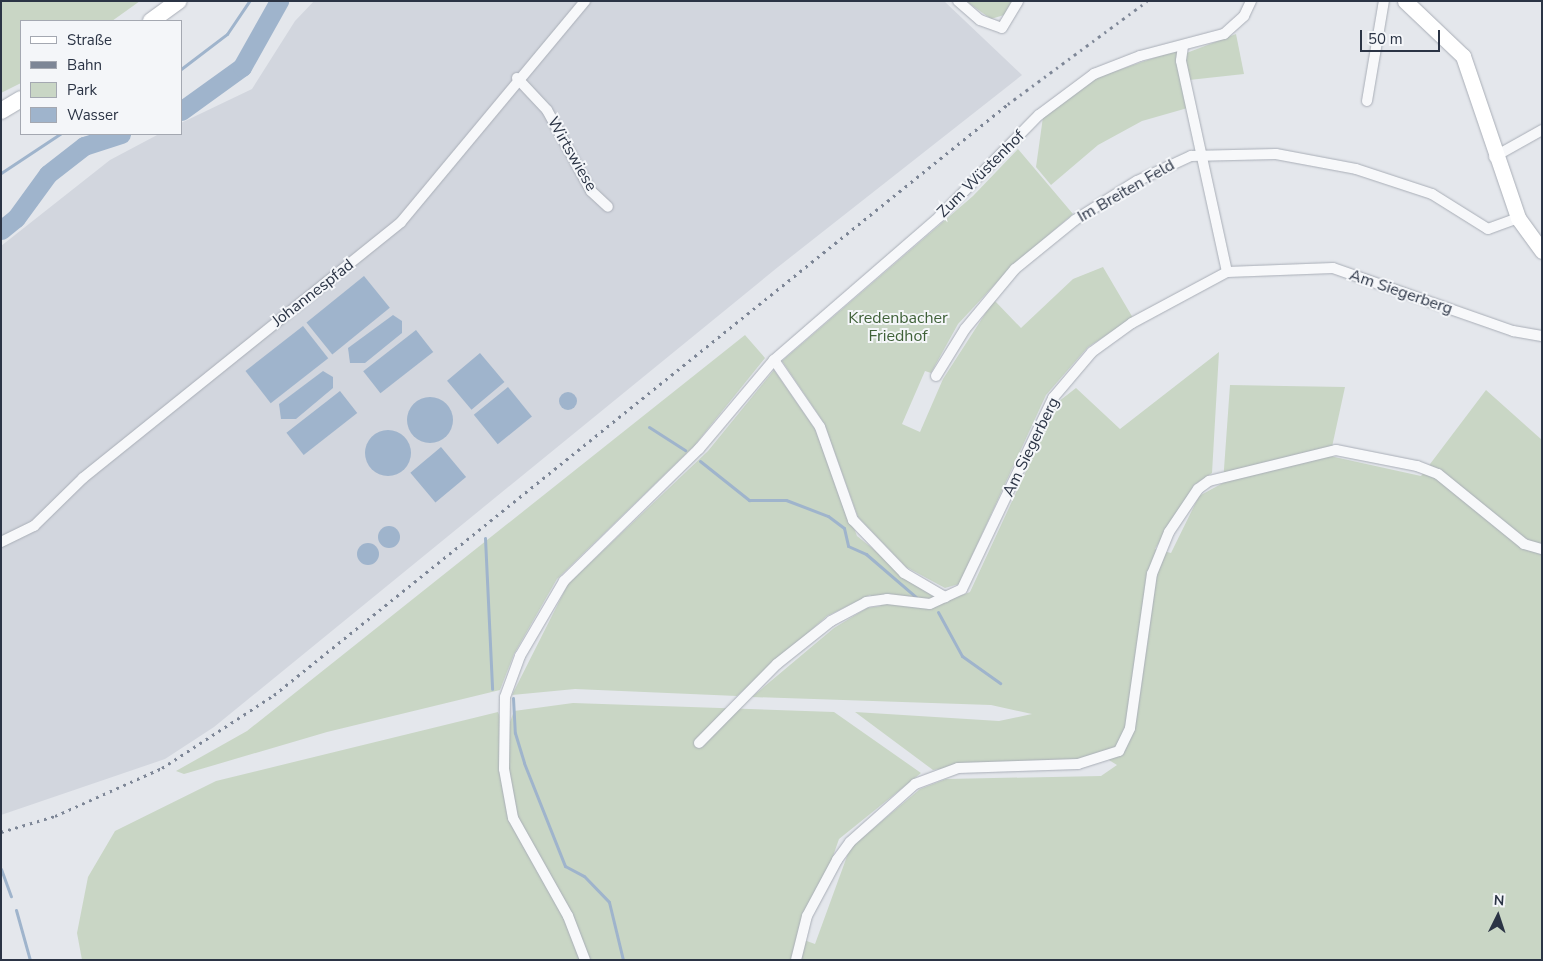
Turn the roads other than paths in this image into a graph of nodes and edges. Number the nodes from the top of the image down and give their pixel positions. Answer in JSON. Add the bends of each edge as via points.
{"nodes":[{"id":1,"x":179,"y":1,"type":"edge"},
{"id":2,"x":585,"y":1,"type":"edge"},
{"id":3,"x":958,"y":1,"type":"edge"},
{"id":4,"x":1018,"y":1,"type":"edge"},
{"id":5,"x":1251,"y":1,"type":"edge"},
{"id":6,"x":1384,"y":1,"type":"edge"},
{"id":7,"x":1405,"y":1,"type":"edge"},
{"id":8,"x":152,"y":20,"type":"edge"},
{"id":9,"x":1183,"y":46,"type":"junction"},
{"id":10,"x":517,"y":78,"type":"junction"},
{"id":11,"x":20,"y":100,"type":"edge"},
{"id":12,"x":1366,"y":101,"type":"dead end"},
{"id":13,"x":1,"y":111,"type":"edge"},
{"id":14,"x":1542,"y":130,"type":"edge"},
{"id":15,"x":1202,"y":155,"type":"junction"},
{"id":16,"x":1494,"y":157,"type":"junction"},
{"id":17,"x":608,"y":207,"type":"dead end"},
{"id":18,"x":1518,"y":218,"type":"junction"},
{"id":19,"x":1542,"y":251,"type":"edge"},
{"id":20,"x":1227,"y":272,"type":"junction"},
{"id":21,"x":1542,"y":336,"type":"edge"},
{"id":22,"x":774,"y":360,"type":"junction"},
{"id":23,"x":936,"y":376,"type":"dead end"},
{"id":24,"x":1,"y":542,"type":"edge"},
{"id":25,"x":1542,"y":549,"type":"edge"},
{"id":26,"x":945,"y":597,"type":"junction"},
{"id":27,"x":699,"y":743,"type":"dead end"},
{"id":28,"x":585,"y":960,"type":"edge"},
{"id":29,"x":796,"y":960,"type":"edge"}],
"edges":[{"from":1,"to":8,"type":"main road"},
{"from":2,"to":10,"type":"street","name":"Johannespfad"},
{"from":3,"to":4,"type":"street","via":[[980,20],[1002,28]]},
{"from":5,"to":9,"type":"street","name":"Zum Wüstenhof","via":[[1244,16],[1224,34]]},
{"from":6,"to":12,"type":"street"},
{"from":7,"to":16,"type":"main road","via":[[1463,56]]},
{"from":9,"to":15,"type":"street","via":[[1181,61]]},
{"from":9,"to":22,"type":"street","name":"Zum Wüstenhof","via":[[1140,56],[1068,91],[939,217]]},
{"from":10,"to":17,"type":"street","name":"Wirtswiese","via":[[547,110],[591,191]]},
{"from":10,"to":24,"type":"street","name":"Johannespfad","via":[[402,222],[83,478],[34,526]]},
{"from":11,"to":13,"type":"main road"},
{"from":14,"to":16,"type":"street"},
{"from":15,"to":18,"type":"street","name":"Im Breiten Feld","via":[[1276,154],[1356,169],[1432,194],[1488,229]]},
{"from":15,"to":20,"type":"street"},
{"from":15,"to":23,"type":"street","name":"Im Breiten Feld","via":[[1170,163],[1138,181],[1075,220],[1015,269],[965,329]]},
{"from":16,"to":18,"type":"main road"},
{"from":18,"to":19,"type":"main road"},
{"from":20,"to":21,"type":"street","name":"Am Siegerberg","via":[[1333,268],[1513,331]]},
{"from":20,"to":26,"type":"street","name":"Am Siegerberg","via":[[1132,323],[1092,352],[1053,398],[962,589]]},
{"from":22,"to":26,"type":"street","via":[[820,427],[853,520],[904,573]]},
{"from":22,"to":28,"type":"street","name":"Zum Wüstenhof","via":[[699,449],[564,581],[520,656],[505,697],[506,798],[512,818],[568,916]]},
{"from":25,"to":29,"type":"street","via":[[1516,539],[1438,474],[1388,460],[1336,450],[1209,482],[1198,489],[1169,532],[1152,574],[1130,728],[1119,750],[1078,764],[958,768],[915,784],[850,842],[837,860],[804,923]]},
{"from":26,"to":27,"type":"street","name":"Am Siegerberg","via":[[930,604],[888,599],[866,602],[831,621],[777,664]]}]}
